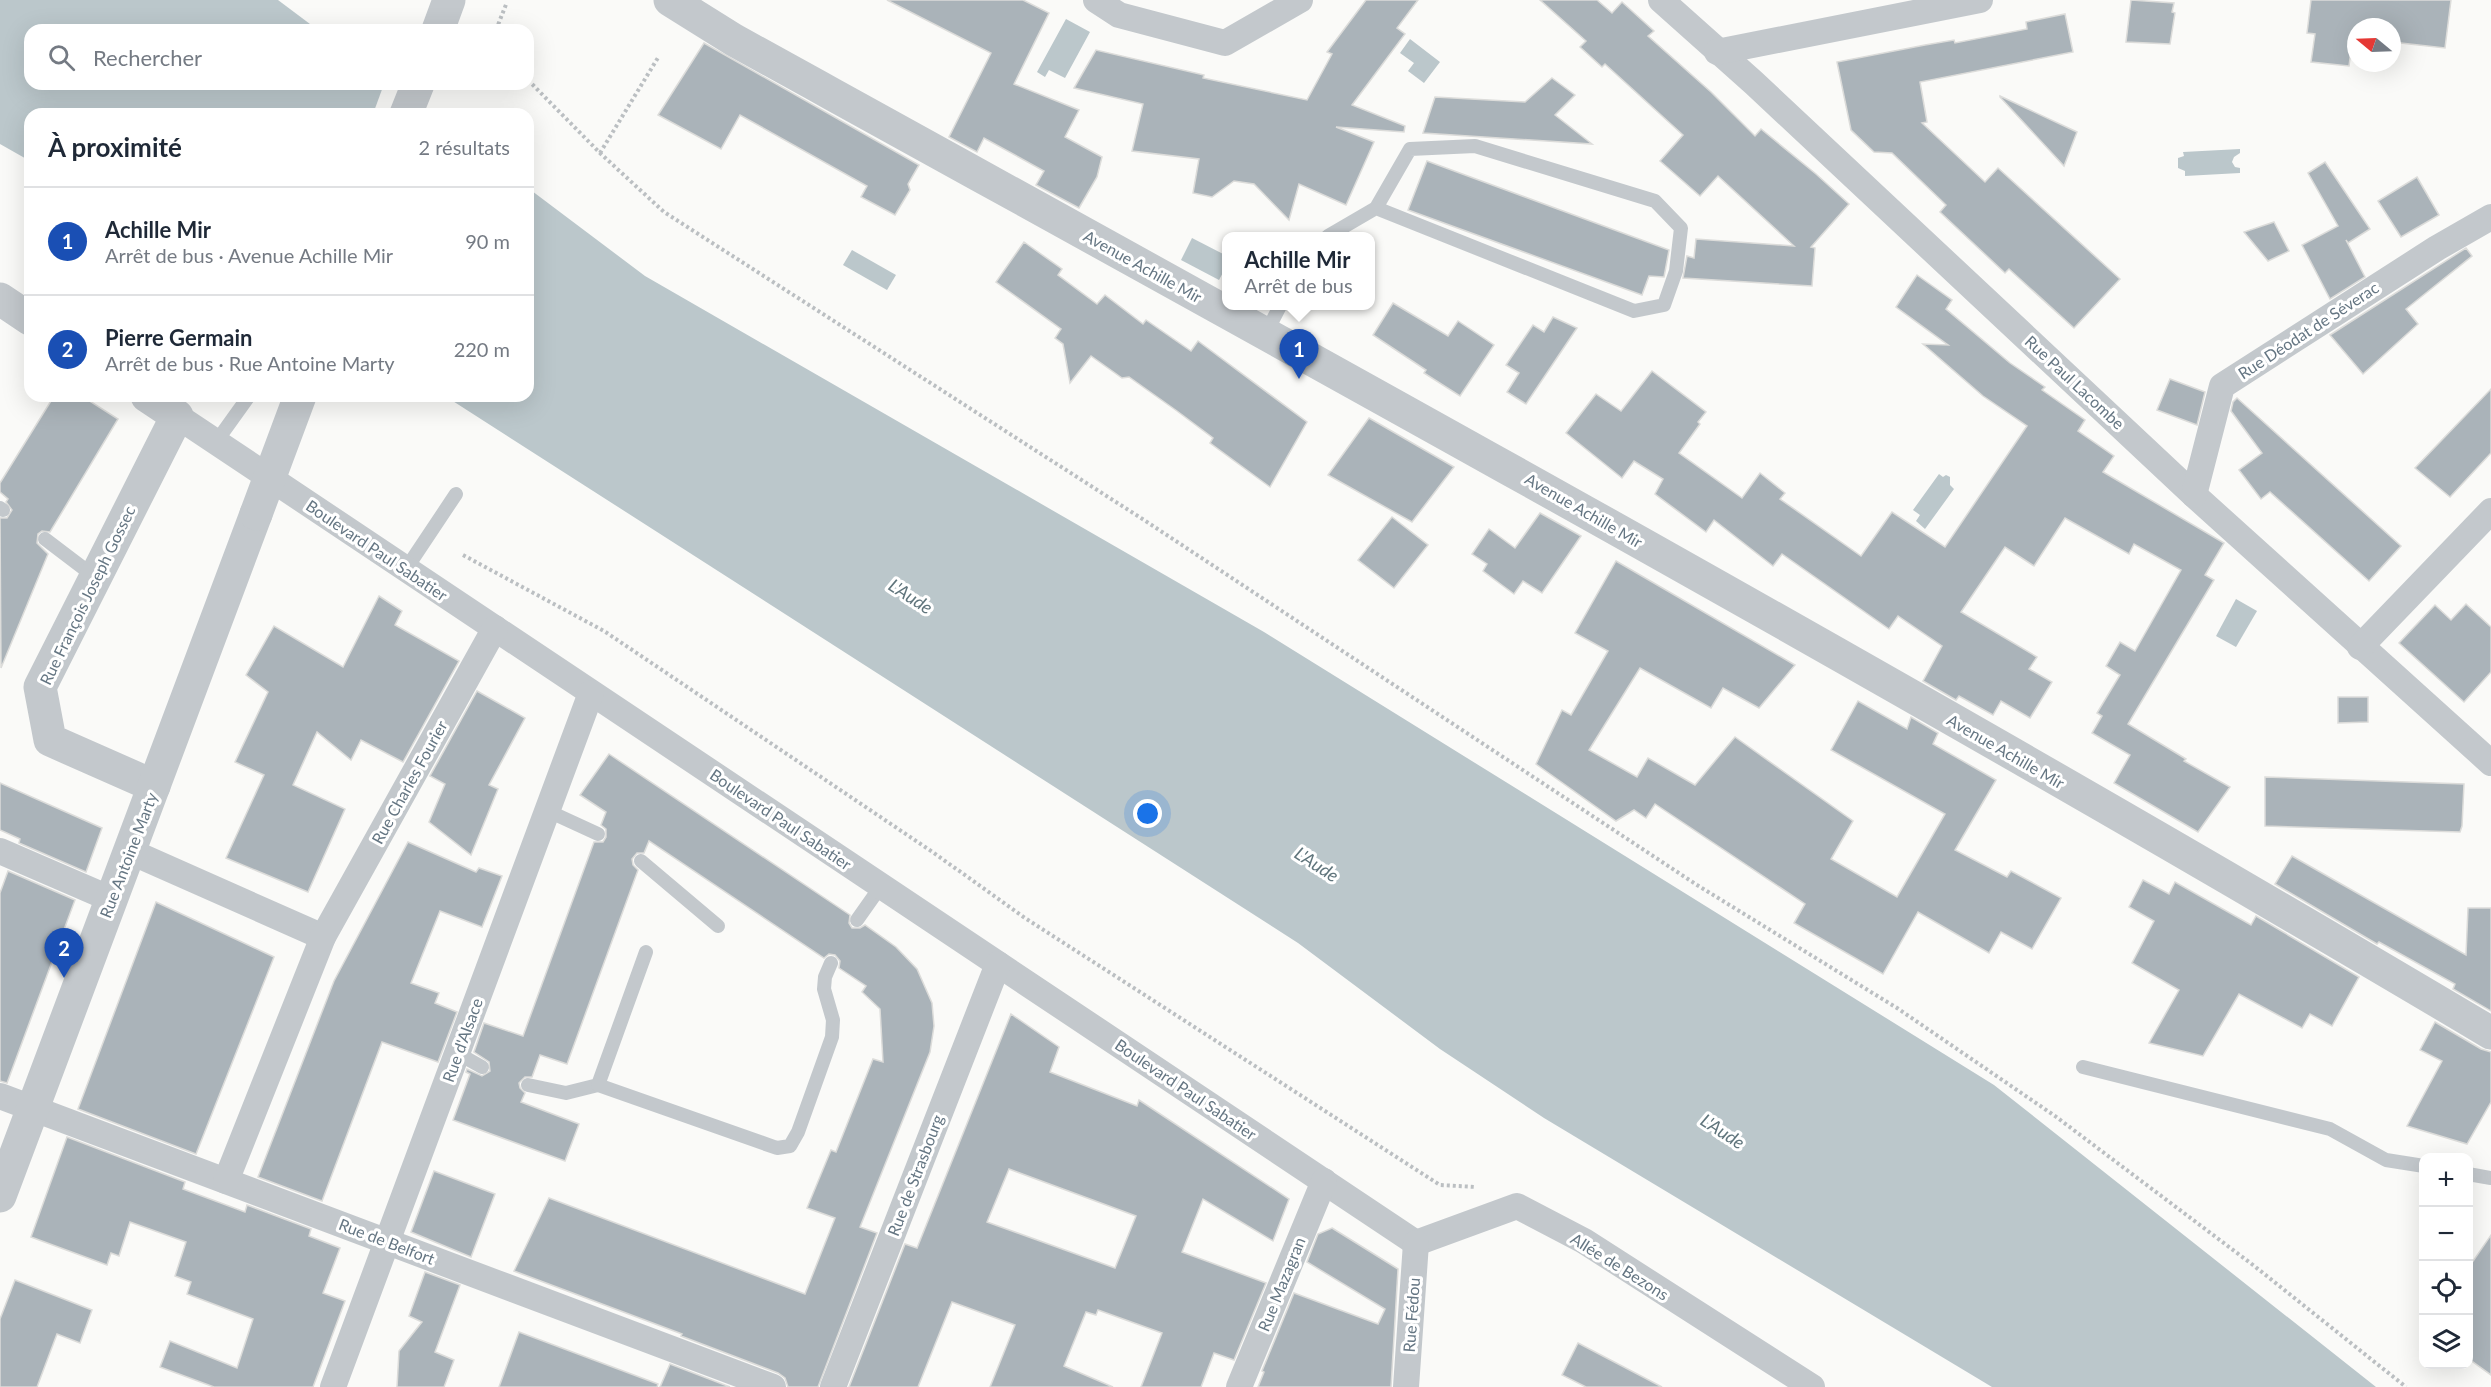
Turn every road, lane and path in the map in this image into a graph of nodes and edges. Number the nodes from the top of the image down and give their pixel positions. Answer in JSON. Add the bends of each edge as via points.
{"nodes":[{"id":1,"x":449,"y":0,"type":"edge"},
{"id":2,"x":670,"y":0,"type":"edge"},
{"id":3,"x":1096,"y":0,"type":"edge"},
{"id":4,"x":1300,"y":0,"type":"edge"},
{"id":5,"x":1661,"y":0,"type":"edge"},
{"id":6,"x":1980,"y":0,"type":"edge"},
{"id":7,"x":507,"y":2,"type":"dead end"},
{"id":8,"x":440,"y":24,"type":"edge"},
{"id":9,"x":498,"y":24,"type":"edge"},
{"id":10,"x":1717,"y":52,"type":"junction"},
{"id":11,"x":659,"y":56,"type":"dead end"},
{"id":12,"x":534,"y":86,"type":"edge"},
{"id":13,"x":416,"y":90,"type":"edge"},
{"id":14,"x":408,"y":108,"type":"edge"},
{"id":15,"x":600,"y":153,"type":"junction"},
{"id":16,"x":1376,"y":208,"type":"junction"},
{"id":17,"x":2491,"y":217,"type":"edge"},
{"id":18,"x":1336,"y":232,"type":"edge"},
{"id":19,"x":1222,"y":294,"type":"edge"},
{"id":20,"x":0,"y":299,"type":"edge"},
{"id":21,"x":1254,"y":310,"type":"edge"},
{"id":22,"x":24,"y":315,"type":"edge"},
{"id":23,"x":1273,"y":320,"type":"edge"},
{"id":24,"x":156,"y":402,"type":"edge"},
{"id":25,"x":245,"y":402,"type":"edge"},
{"id":26,"x":298,"y":402,"type":"edge"},
{"id":27,"x":177,"y":416,"type":"junction"},
{"id":28,"x":216,"y":442,"type":"junction"},
{"id":29,"x":456,"y":494,"type":"dead end"},
{"id":30,"x":2194,"y":495,"type":"junction"},
{"id":31,"x":2491,"y":511,"type":"edge"},
{"id":32,"x":45,"y":539,"type":"dead end"},
{"id":33,"x":463,"y":555,"type":"dead end"},
{"id":34,"x":406,"y":569,"type":"junction"},
{"id":35,"x":95,"y":577,"type":"junction"},
{"id":36,"x":495,"y":628,"type":"junction"},
{"id":37,"x":2360,"y":647,"type":"junction"},
{"id":38,"x":591,"y":693,"type":"junction"},
{"id":39,"x":2491,"y":762,"type":"edge"},
{"id":40,"x":154,"y":786,"type":"junction"},
{"id":41,"x":548,"y":811,"type":"junction"},
{"id":42,"x":597,"y":834,"type":"dead end"},
{"id":43,"x":0,"y":851,"type":"edge"},
{"id":44,"x":129,"y":851,"type":"junction"},
{"id":45,"x":641,"y":861,"type":"dead end"},
{"id":46,"x":881,"y":886,"type":"junction"},
{"id":47,"x":111,"y":900,"type":"junction"},
{"id":48,"x":857,"y":920,"type":"dead end"},
{"id":49,"x":718,"y":926,"type":"dead end"},
{"id":50,"x":323,"y":937,"type":"junction"},
{"id":51,"x":646,"y":952,"type":"dead end"},
{"id":52,"x":831,"y":963,"type":"dead end"},
{"id":53,"x":998,"y":964,"type":"junction"},
{"id":54,"x":2491,"y":1034,"type":"edge"},
{"id":55,"x":457,"y":1053,"type":"junction"},
{"id":56,"x":482,"y":1067,"type":"dead end"},
{"id":57,"x":2083,"y":1067,"type":"dead end"},
{"id":58,"x":528,"y":1085,"type":"dead end"},
{"id":59,"x":598,"y":1085,"type":"junction"},
{"id":60,"x":0,"y":1096,"type":"edge"},
{"id":61,"x":33,"y":1108,"type":"junction"},
{"id":62,"x":2419,"y":1165,"type":"edge"},
{"id":63,"x":2473,"y":1175,"type":"edge"},
{"id":64,"x":2491,"y":1178,"type":"edge"},
{"id":65,"x":226,"y":1181,"type":"junction"},
{"id":66,"x":1324,"y":1181,"type":"junction"},
{"id":67,"x":1464,"y":1187,"type":"dead end"},
{"id":68,"x":0,"y":1196,"type":"edge"},
{"id":69,"x":387,"y":1242,"type":"junction"},
{"id":70,"x":1416,"y":1243,"type":"junction"},
{"id":71,"x":333,"y":1387,"type":"edge"},
{"id":72,"x":773,"y":1387,"type":"edge"},
{"id":73,"x":833,"y":1387,"type":"edge"},
{"id":74,"x":1239,"y":1387,"type":"edge"},
{"id":75,"x":1406,"y":1387,"type":"edge"},
{"id":76,"x":1812,"y":1387,"type":"edge"},
{"id":77,"x":2406,"y":1387,"type":"edge"}],
"edges":[{"from":1,"to":8,"type":"street","bridge":true},
{"from":2,"to":19,"type":"street","name":"Avenue Achille Mir","via":[[734,40]]},
{"from":3,"to":4,"type":"street","via":[[1119,15],[1226,43]]},
{"from":5,"to":10,"type":"street","name":"Rue Paul Lacombe"},
{"from":6,"to":10,"type":"street"},
{"from":7,"to":9,"type":"path"},
{"from":10,"to":30,"type":"street","name":"Rue Paul Lacombe"},
{"from":11,"to":15,"type":"path"},
{"from":12,"to":15,"type":"path"},
{"from":13,"to":14,"type":"street"},
{"from":15,"to":77,"type":"path","via":[[664,212],[1144,520],[1697,885],[1917,1021],[2064,1123],[2253,1265]]},
{"from":16,"to":16,"type":"lane","via":[[1634,311],[1664,305],[1676,271],[1681,228],[1655,201],[1475,146],[1410,148]]},
{"from":16,"to":18,"type":"lane"},
{"from":17,"to":30,"type":"street","name":"Rue Déodat de Séverac","via":[[2222,386]]},
{"from":20,"to":22,"type":"street"},
{"from":21,"to":23,"type":"street","name":"Avenue Achille Mir"},
{"from":23,"to":54,"type":"street","name":"Avenue Achille Mir","via":[[1507,466],[2266,900]]},
{"from":24,"to":27,"type":"street","name":"Boulevard Paul Sabatier"},
{"from":25,"to":28,"type":"lane"},
{"from":26,"to":40,"type":"street","name":"Rue Antoine Marty","bridge":true},
{"from":27,"to":28,"type":"street","name":"Boulevard Paul Sabatier"},
{"from":27,"to":35,"type":"street","name":"Rue François Joseph Gossec"},
{"from":28,"to":34,"type":"street","name":"Boulevard Paul Sabatier"},
{"from":29,"to":34,"type":"lane"},
{"from":30,"to":37,"type":"street","name":"Rue Paul Lacombe"},
{"from":31,"to":37,"type":"street"},
{"from":32,"to":35,"type":"lane"},
{"from":33,"to":67,"type":"path","via":[[604,631],[1045,931],[1440,1185]]},
{"from":34,"to":36,"type":"street","name":"Boulevard Paul Sabatier"},
{"from":35,"to":40,"type":"street","name":"Rue François Joseph Gossec","via":[[40,687],[50,740]]},
{"from":36,"to":38,"type":"street","name":"Boulevard Paul Sabatier"},
{"from":36,"to":50,"type":"street","name":"Rue Charles Fourier"},
{"from":37,"to":39,"type":"street","name":"Rue Paul Lacombe"},
{"from":38,"to":41,"type":"street","name":"Rue d'Alsace"},
{"from":38,"to":46,"type":"street","name":"Boulevard Paul Sabatier"},
{"from":40,"to":44,"type":"street","name":"Rue Antoine Marty"},
{"from":41,"to":42,"type":"lane"},
{"from":41,"to":55,"type":"street","name":"Rue d'Alsace"},
{"from":43,"to":47,"type":"street"},
{"from":44,"to":47,"type":"street","name":"Rue Antoine Marty"},
{"from":44,"to":50,"type":"street"},
{"from":45,"to":49,"type":"lane"},
{"from":46,"to":48,"type":"lane"},
{"from":46,"to":53,"type":"street","name":"Boulevard Paul Sabatier"},
{"from":47,"to":61,"type":"street","name":"Rue Antoine Marty"},
{"from":50,"to":65,"type":"street","name":"Rue Charles Fourier"},
{"from":51,"to":59,"type":"lane"},
{"from":52,"to":59,"type":"lane","via":[[824,989],[832,1037],[790,1146],[777,1148]]},
{"from":53,"to":66,"type":"street","name":"Boulevard Paul Sabatier"},
{"from":53,"to":73,"type":"street","name":"Rue de Strasbourg"},
{"from":55,"to":56,"type":"lane"},
{"from":55,"to":69,"type":"street","name":"Rue d'Alsace"},
{"from":57,"to":62,"type":"lane","via":[[2330,1129],[2386,1160]]},
{"from":58,"to":59,"type":"lane","via":[[566,1093]]},
{"from":60,"to":61,"type":"street","name":"Rue de Belfort"},
{"from":61,"to":65,"type":"street","name":"Rue de Belfort"},
{"from":61,"to":68,"type":"street","name":"Rue Antoine Marty"},
{"from":63,"to":64,"type":"lane"},
{"from":65,"to":69,"type":"street","name":"Rue de Belfort"},
{"from":66,"to":70,"type":"street","name":"Boulevard Paul Sabatier"},
{"from":66,"to":74,"type":"street","name":"Rue Mazagran"},
{"from":69,"to":71,"type":"street","name":"Rue d'Alsace"},
{"from":69,"to":72,"type":"street","name":"Rue de Belfort"},
{"from":70,"to":75,"type":"street","name":"Rue Fédou"},
{"from":70,"to":76,"type":"street","name":"Allée de Bezons","via":[[1517,1206],[1584,1241]]}]}
